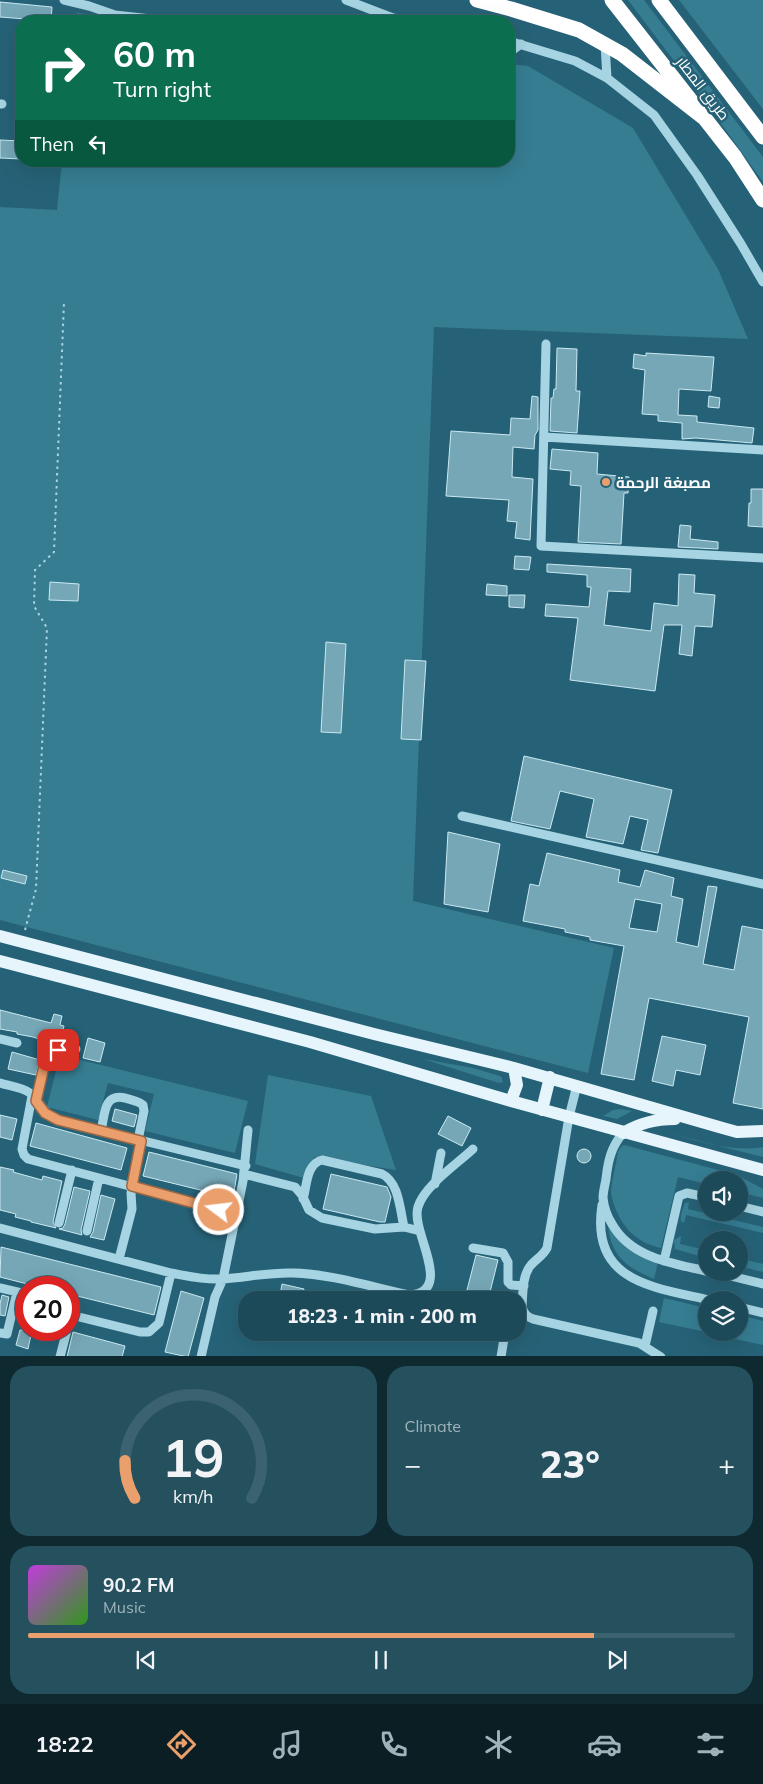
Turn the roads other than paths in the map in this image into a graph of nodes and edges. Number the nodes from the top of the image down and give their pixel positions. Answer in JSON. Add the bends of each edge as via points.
{"nodes":[{"id":1,"x":64,"y":0,"type":"edge"},
{"id":2,"x":346,"y":0,"type":"edge"},
{"id":3,"x":477,"y":0,"type":"edge"},
{"id":4,"x":612,"y":0,"type":"edge"},
{"id":5,"x":659,"y":0,"type":"edge"},
{"id":6,"x":115,"y":15,"type":"edge"},
{"id":7,"x":385,"y":15,"type":"edge"},
{"id":8,"x":515,"y":42,"type":"edge"},
{"id":9,"x":521,"y":44,"type":"junction"},
{"id":10,"x":605,"y":44,"type":"junction"},
{"id":11,"x":515,"y":48,"type":"edge"},
{"id":12,"x":607,"y":78,"type":"junction"},
{"id":13,"x":703,"y":117,"type":"junction"},
{"id":14,"x":763,"y":137,"type":"edge"},
{"id":15,"x":763,"y":200,"type":"edge"},
{"id":16,"x":763,"y":282,"type":"edge"},
{"id":17,"x":546,"y":344,"type":"dead end"},
{"id":18,"x":544,"y":437,"type":"junction"},
{"id":19,"x":763,"y":450,"type":"edge"},
{"id":20,"x":763,"y":558,"type":"edge"},
{"id":21,"x":462,"y":816,"type":"dead end"},
{"id":22,"x":763,"y":884,"type":"edge"},
{"id":23,"x":0,"y":936,"type":"edge"},
{"id":24,"x":0,"y":961,"type":"edge"},
{"id":25,"x":0,"y":1039,"type":"edge"},
{"id":26,"x":18,"y":1043,"type":"dead end"},
{"id":27,"x":76,"y":1049,"type":"dead end"},
{"id":28,"x":514,"y":1068,"type":"junction"},
{"id":29,"x":550,"y":1077,"type":"junction"},
{"id":30,"x":0,"y":1083,"type":"edge"},
{"id":31,"x":576,"y":1085,"type":"junction"},
{"id":32,"x":34,"y":1098,"type":"junction"},
{"id":33,"x":511,"y":1101,"type":"junction"},
{"id":34,"x":542,"y":1110,"type":"junction"},
{"id":35,"x":569,"y":1117,"type":"junction"},
{"id":36,"x":687,"y":1119,"type":"junction"},
{"id":37,"x":248,"y":1130,"type":"dead end"},
{"id":38,"x":101,"y":1131,"type":"junction"},
{"id":39,"x":763,"y":1131,"type":"edge"},
{"id":40,"x":623,"y":1133,"type":"junction"},
{"id":41,"x":139,"y":1140,"type":"junction"},
{"id":42,"x":473,"y":1150,"type":"dead end"},
{"id":43,"x":441,"y":1153,"type":"dead end"},
{"id":44,"x":72,"y":1170,"type":"junction"},
{"id":45,"x":245,"y":1170,"type":"junction"},
{"id":46,"x":763,"y":1170,"type":"edge"},
{"id":47,"x":99,"y":1178,"type":"junction"},
{"id":48,"x":435,"y":1184,"type":"junction"},
{"id":49,"x":132,"y":1186,"type":"junction"},
{"id":50,"x":698,"y":1195,"type":"edge"},
{"id":51,"x":603,"y":1197,"type":"junction"},
{"id":52,"x":303,"y":1200,"type":"junction"},
{"id":53,"x":748,"y":1208,"type":"edge"},
{"id":54,"x":219,"y":1210,"type":"dead end"},
{"id":55,"x":763,"y":1212,"type":"edge"},
{"id":56,"x":59,"y":1223,"type":"dead end"},
{"id":57,"x":404,"y":1227,"type":"junction"},
{"id":58,"x":0,"y":1228,"type":"edge"},
{"id":59,"x":87,"y":1231,"type":"dead end"},
{"id":60,"x":420,"y":1231,"type":"junction"},
{"id":61,"x":473,"y":1248,"type":"dead end"},
{"id":62,"x":119,"y":1259,"type":"junction"},
{"id":63,"x":664,"y":1261,"type":"junction"},
{"id":64,"x":698,"y":1269,"type":"edge"},
{"id":65,"x":171,"y":1273,"type":"junction"},
{"id":66,"x":223,"y":1279,"type":"junction"},
{"id":67,"x":748,"y":1280,"type":"edge"},
{"id":68,"x":763,"y":1284,"type":"edge"},
{"id":69,"x":524,"y":1286,"type":"junction"},
{"id":70,"x":0,"y":1288,"type":"edge"},
{"id":71,"x":15,"y":1291,"type":"edge"},
{"id":72,"x":698,"y":1297,"type":"edge"},
{"id":73,"x":748,"y":1309,"type":"edge"},
{"id":74,"x":653,"y":1311,"type":"dead end"},
{"id":75,"x":15,"y":1312,"type":"edge"},
{"id":76,"x":763,"y":1313,"type":"edge"},
{"id":77,"x":80,"y":1320,"type":"edge"},
{"id":78,"x":0,"y":1332,"type":"edge"},
{"id":79,"x":64,"y":1341,"type":"edge"},
{"id":80,"x":504,"y":1341,"type":"edge"},
{"id":81,"x":645,"y":1346,"type":"junction"},
{"id":82,"x":60,"y":1356,"type":"edge"},
{"id":83,"x":200,"y":1356,"type":"edge"},
{"id":84,"x":501,"y":1356,"type":"edge"},
{"id":85,"x":661,"y":1356,"type":"edge"}],
"edges":[{"from":1,"to":6,"type":"street"},
{"from":2,"to":7,"type":"street"},
{"from":3,"to":10,"type":"highway","via":[[579,30]]},
{"from":4,"to":13,"type":"highway","name":"طريق المطار"},
{"from":5,"to":14,"type":"highway","name":"طريق المطار"},
{"from":8,"to":9,"type":"street"},
{"from":9,"to":11,"type":"street"},
{"from":9,"to":12,"type":"street","via":[[575,61]]},
{"from":10,"to":12,"type":"street"},
{"from":10,"to":13,"type":"highway"},
{"from":12,"to":16,"type":"street","via":[[654,115],[697,175]]},
{"from":13,"to":15,"type":"highway","name":"طريق المطار"},
{"from":17,"to":18,"type":"street"},
{"from":18,"to":19,"type":"street"},
{"from":18,"to":20,"type":"street","via":[[541,546]]},
{"from":21,"to":22,"type":"street"},
{"from":23,"to":28,"type":"main road"},
{"from":24,"to":33,"type":"main road","via":[[310,1042]]},
{"from":25,"to":26,"type":"street"},
{"from":27,"to":32,"type":"street","via":[[58,1050],[48,1055]]},
{"from":28,"to":29,"type":"main road"},
{"from":28,"to":33,"type":"main road","via":[[517,1085]]},
{"from":29,"to":31,"type":"main road"},
{"from":29,"to":34,"type":"main road"},
{"from":30,"to":32,"type":"street","via":[[21,1088]]},
{"from":31,"to":35,"type":"street"},
{"from":31,"to":36,"type":"main road"},
{"from":32,"to":38,"type":"street","via":[[51,1117]]},
{"from":32,"to":44,"type":"street","via":[[22,1149],[24,1155],[28,1159]]},
{"from":33,"to":34,"type":"main road"},
{"from":34,"to":35,"type":"main road"},
{"from":35,"to":40,"type":"main road"},
{"from":35,"to":69,"type":"street","via":[[547,1248],[528,1268]]},
{"from":36,"to":39,"type":"main road","via":[[738,1132]]},
{"from":36,"to":40,"type":"main road","via":[[653,1120]]},
{"from":37,"to":45,"type":"street"},
{"from":38,"to":41,"type":"street"},
{"from":38,"to":41,"type":"street","via":[[108,1104],[117,1096],[143,1105]]},
{"from":40,"to":46,"type":"main road"},
{"from":40,"to":51,"type":"street","via":[[609,1156]]},
{"from":41,"to":45,"type":"street"},
{"from":41,"to":49,"type":"street"},
{"from":42,"to":48,"type":"street"},
{"from":43,"to":48,"type":"street"},
{"from":44,"to":47,"type":"street"},
{"from":44,"to":56,"type":"street"},
{"from":45,"to":52,"type":"street","via":[[290,1184],[299,1190]]},
{"from":45,"to":66,"type":"street"},
{"from":47,"to":49,"type":"street"},
{"from":47,"to":59,"type":"street"},
{"from":48,"to":60,"type":"street","via":[[423,1196],[418,1207],[416,1218]]},
{"from":49,"to":54,"type":"street"},
{"from":49,"to":62,"type":"street","via":[[132,1210]]},
{"from":50,"to":63,"type":"street","via":[[687,1193],[679,1196]]},
{"from":51,"to":63,"type":"street","via":[[609,1218],[620,1235],[645,1254]]},
{"from":51,"to":72,"type":"street","via":[[600,1224],[604,1244],[622,1271],[650,1286]]},
{"from":52,"to":57,"type":"street","via":[[309,1210],[322,1218],[375,1229]]},
{"from":52,"to":57,"type":"street","via":[[311,1168],[322,1160],[382,1174],[393,1184]]},
{"from":53,"to":55,"type":"street"},
{"from":57,"to":60,"type":"street"},
{"from":58,"to":62,"type":"street"},
{"from":60,"to":66,"type":"street","via":[[431,1276],[426,1288],[415,1295],[296,1273]]},
{"from":61,"to":69,"type":"street","via":[[503,1253],[508,1262],[508,1282]]},
{"from":62,"to":65,"type":"street"},
{"from":63,"to":64,"type":"street"},
{"from":65,"to":66,"type":"street"},
{"from":65,"to":77,"type":"street","via":[[159,1323],[149,1332]]},
{"from":66,"to":83,"type":"street","via":[[215,1297]]},
{"from":67,"to":68,"type":"street"},
{"from":69,"to":81,"type":"street","via":[[522,1307],[529,1318]]},
{"from":70,"to":71,"type":"street"},
{"from":73,"to":76,"type":"street"},
{"from":74,"to":81,"type":"street"},
{"from":75,"to":78,"type":"street","via":[[7,1334]]},
{"from":79,"to":82,"type":"street"},
{"from":80,"to":84,"type":"street"},
{"from":81,"to":85,"type":"street"}]}
